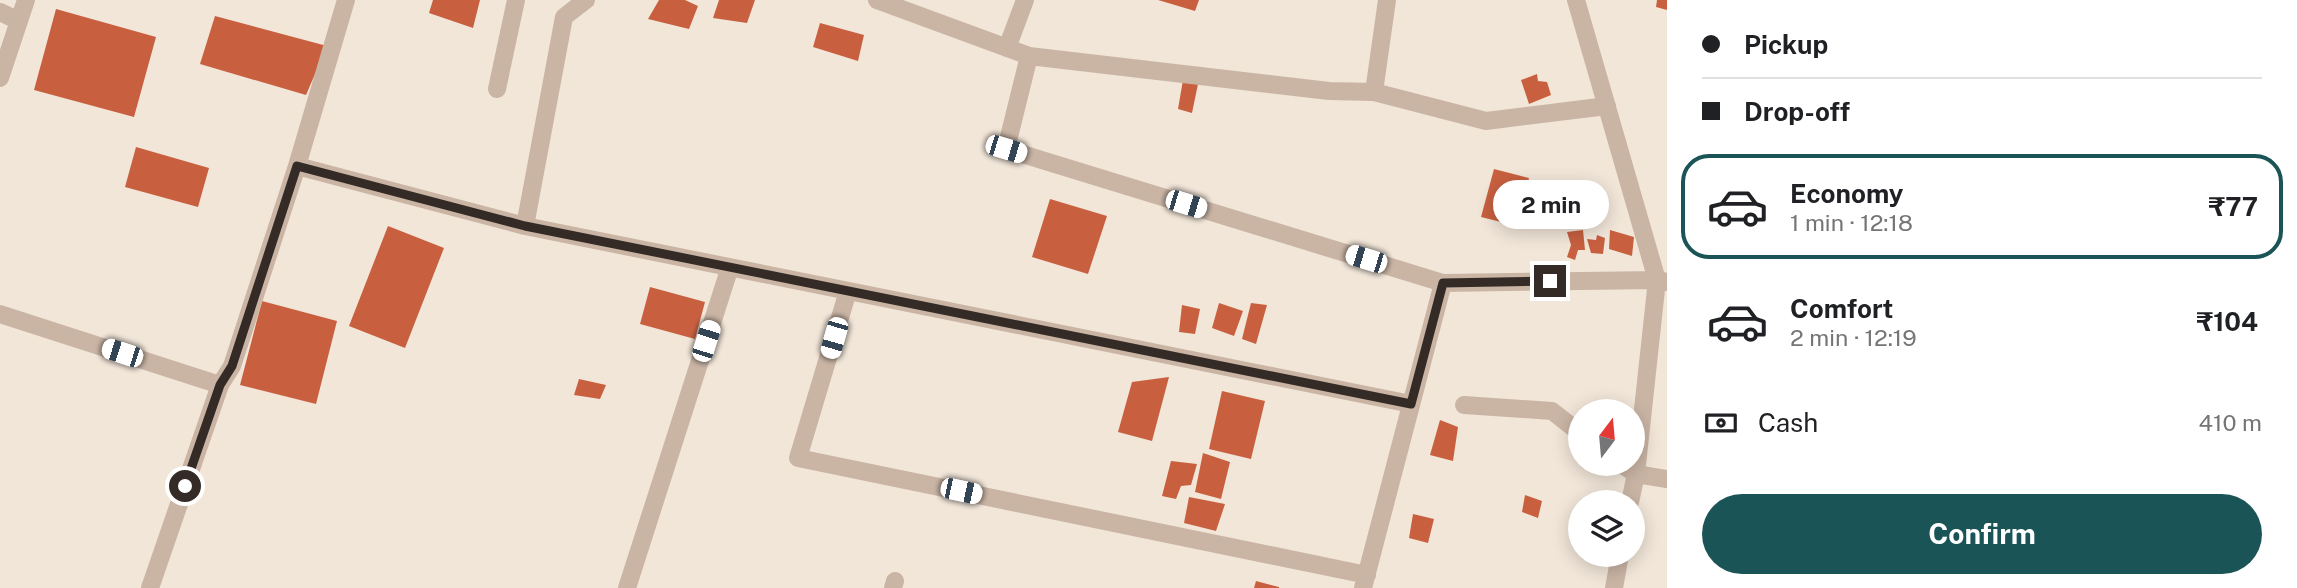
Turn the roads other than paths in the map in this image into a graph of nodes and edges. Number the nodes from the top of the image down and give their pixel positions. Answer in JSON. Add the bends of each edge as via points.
{"nodes":[{"id":1,"x":26,"y":0,"type":"edge"},
{"id":2,"x":346,"y":0,"type":"edge"},
{"id":3,"x":516,"y":0,"type":"edge"},
{"id":4,"x":586,"y":0,"type":"edge"},
{"id":5,"x":877,"y":0,"type":"edge"},
{"id":6,"x":931,"y":0,"type":"edge"},
{"id":7,"x":1025,"y":0,"type":"edge"},
{"id":8,"x":1387,"y":0,"type":"edge"},
{"id":9,"x":1576,"y":0,"type":"edge"},
{"id":10,"x":0,"y":12,"type":"edge"},
{"id":11,"x":925,"y":18,"type":"junction"},
{"id":12,"x":19,"y":21,"type":"junction"},
{"id":13,"x":1007,"y":48,"type":"junction"},
{"id":14,"x":1029,"y":56,"type":"junction"},
{"id":15,"x":0,"y":78,"type":"edge"},
{"id":16,"x":497,"y":89,"type":"dead end"},
{"id":17,"x":1374,"y":92,"type":"junction"},
{"id":18,"x":1607,"y":106,"type":"junction"},
{"id":19,"x":297,"y":166,"type":"junction"},
{"id":20,"x":525,"y":226,"type":"junction"},
{"id":21,"x":730,"y":267,"type":"junction"},
{"id":22,"x":1662,"y":281,"type":"edge"},
{"id":23,"x":1443,"y":283,"type":"junction"},
{"id":24,"x":848,"y":291,"type":"junction"},
{"id":25,"x":0,"y":314,"type":"edge"},
{"id":26,"x":220,"y":385,"type":"junction"},
{"id":27,"x":1641,"y":399,"type":"edge"},
{"id":28,"x":1411,"y":404,"type":"junction"},
{"id":29,"x":1464,"y":405,"type":"dead end"},
{"id":30,"x":1568,"y":424,"type":"edge"},
{"id":31,"x":1645,"y":473,"type":"edge"},
{"id":32,"x":1667,"y":479,"type":"edge"},
{"id":33,"x":1618,"y":567,"type":"edge"},
{"id":34,"x":1365,"y":581,"type":"edge"},
{"id":35,"x":149,"y":588,"type":"edge"},
{"id":36,"x":627,"y":588,"type":"edge"},
{"id":37,"x":1614,"y":588,"type":"edge"}],
"edges":[{"from":1,"to":12,"type":"street"},
{"from":2,"to":19,"type":"street"},
{"from":3,"to":16,"type":"street"},
{"from":4,"to":20,"type":"street","via":[[564,17]]},
{"from":5,"to":11,"type":"street"},
{"from":6,"to":11,"type":"street"},
{"from":7,"to":13,"type":"street"},
{"from":8,"to":17,"type":"street"},
{"from":9,"to":18,"type":"street"},
{"from":10,"to":12,"type":"street"},
{"from":11,"to":13,"type":"street"},
{"from":12,"to":15,"type":"street"},
{"from":13,"to":14,"type":"street"},
{"from":14,"to":17,"type":"street","via":[[1329,91]]},
{"from":14,"to":23,"type":"street","via":[[1006,149]]},
{"from":17,"to":18,"type":"street","via":[[1486,121]]},
{"from":18,"to":22,"type":"street"},
{"from":19,"to":20,"type":"street"},
{"from":19,"to":26,"type":"street","via":[[232,366]]},
{"from":20,"to":21,"type":"street"},
{"from":21,"to":24,"type":"street"},
{"from":21,"to":36,"type":"street"},
{"from":22,"to":23,"type":"street"},
{"from":22,"to":27,"type":"street"},
{"from":23,"to":28,"type":"street"},
{"from":24,"to":28,"type":"street"},
{"from":24,"to":34,"type":"street","via":[[798,458]]},
{"from":25,"to":26,"type":"street"},
{"from":26,"to":35,"type":"street"},
{"from":28,"to":34,"type":"street"},
{"from":29,"to":30,"type":"street","via":[[1552,411]]},
{"from":31,"to":32,"type":"street"},
{"from":33,"to":37,"type":"street"}]}
